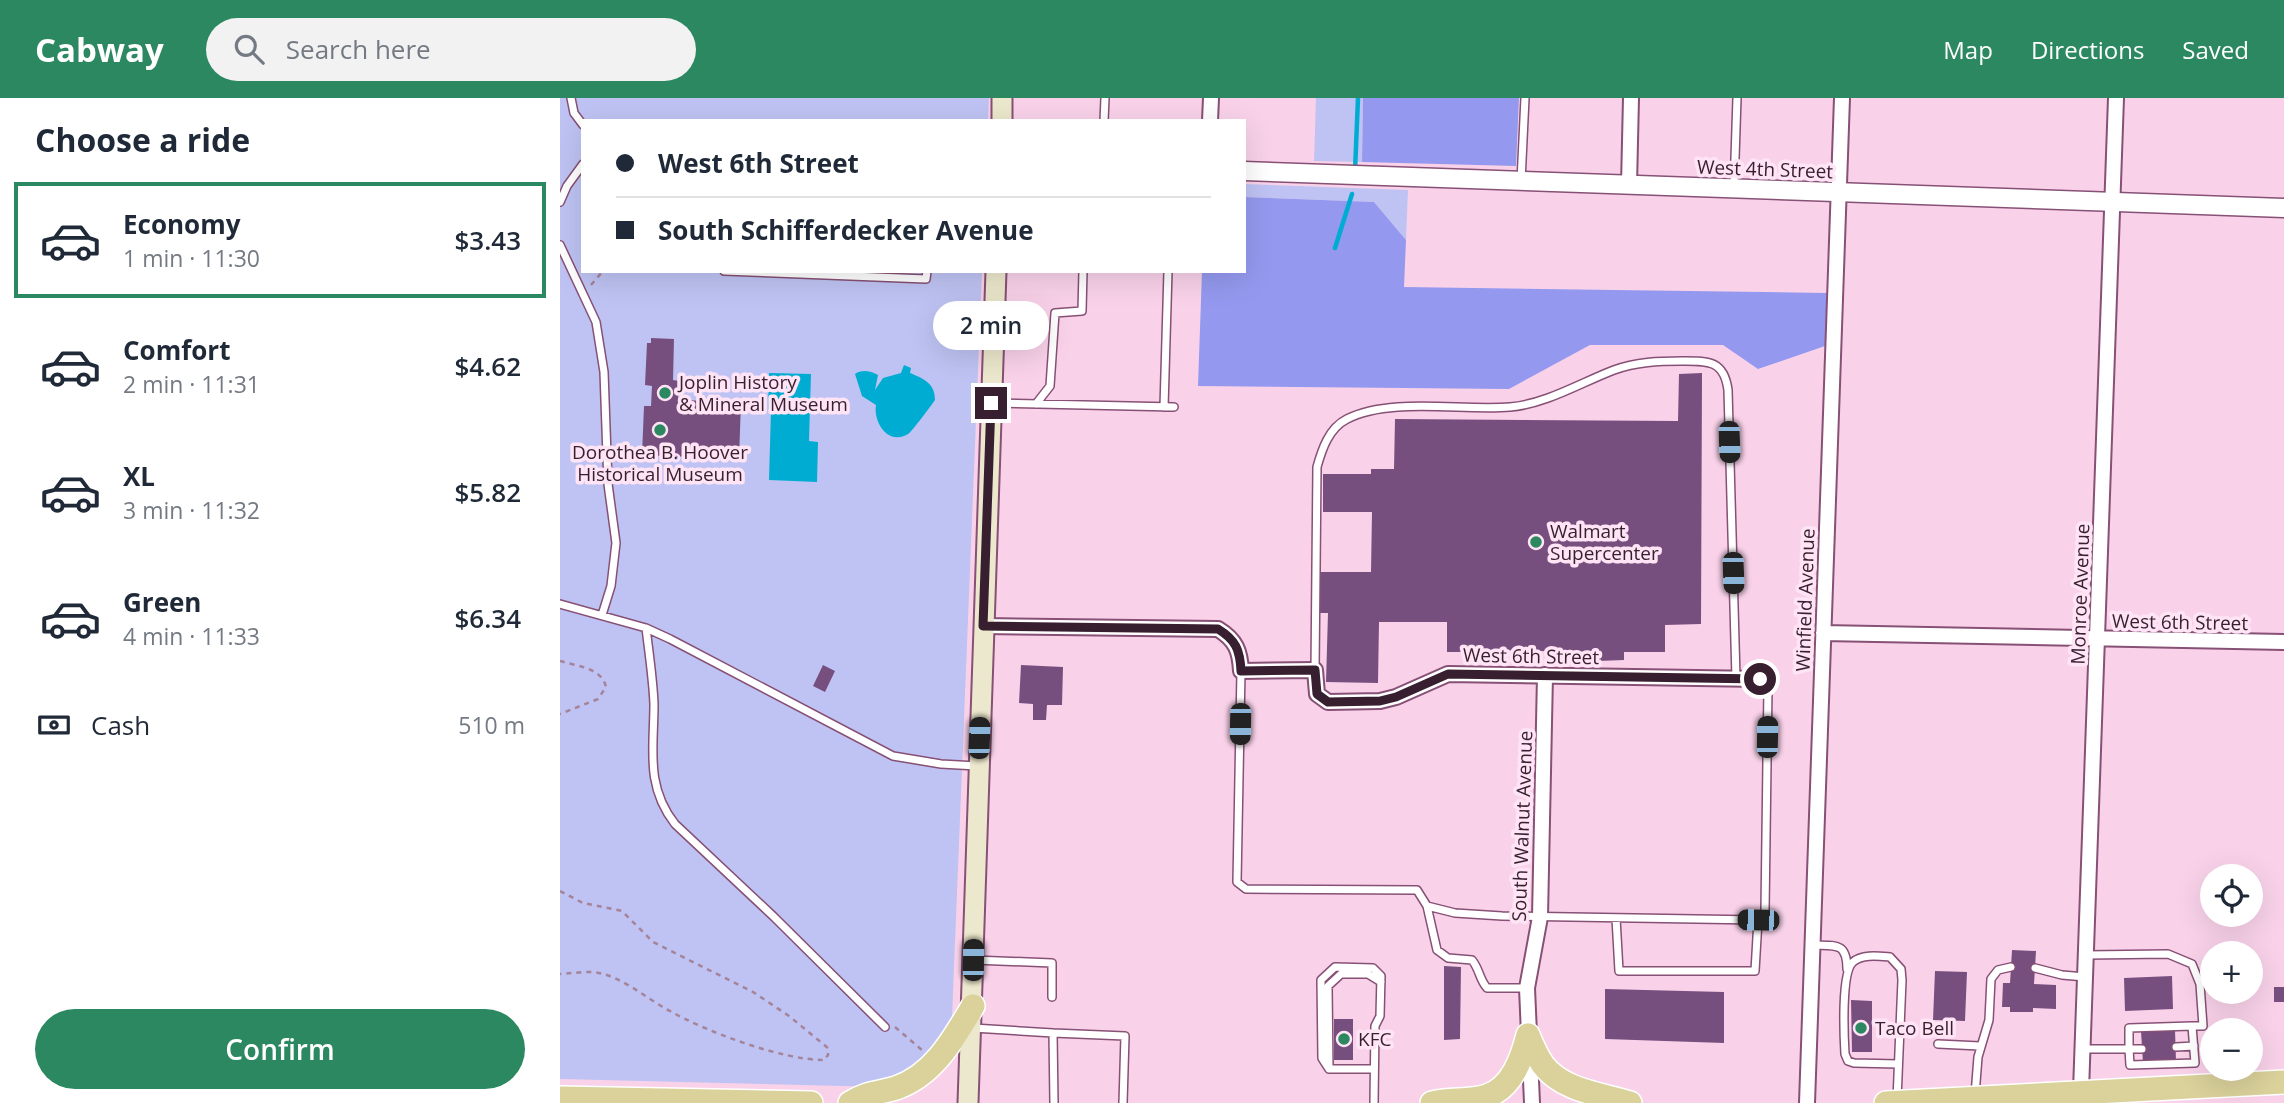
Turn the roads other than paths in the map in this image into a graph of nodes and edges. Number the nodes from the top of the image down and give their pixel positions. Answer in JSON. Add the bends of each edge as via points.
{"nodes":[{"id":1,"x":571,"y":98,"type":"edge"},
{"id":2,"x":1002,"y":98,"type":"edge"},
{"id":3,"x":1105,"y":98,"type":"edge"},
{"id":4,"x":1211,"y":98,"type":"edge"},
{"id":5,"x":1525,"y":98,"type":"edge"},
{"id":6,"x":1632,"y":98,"type":"edge"},
{"id":7,"x":1737,"y":98,"type":"edge"},
{"id":8,"x":1842,"y":98,"type":"edge"},
{"id":9,"x":2116,"y":98,"type":"edge"},
{"id":10,"x":1002,"y":119,"type":"edge"},
{"id":11,"x":1104,"y":119,"type":"edge"},
{"id":12,"x":1210,"y":119,"type":"edge"},
{"id":13,"x":581,"y":122,"type":"edge"},
{"id":14,"x":581,"y":167,"type":"edge"},
{"id":15,"x":1246,"y":171,"type":"edge"},
{"id":16,"x":1521,"y":181,"type":"junction"},
{"id":17,"x":1629,"y":185,"type":"junction"},
{"id":18,"x":1734,"y":189,"type":"junction"},
{"id":19,"x":1839,"y":192,"type":"junction"},
{"id":20,"x":560,"y":202,"type":"edge"},
{"id":21,"x":2113,"y":202,"type":"junction"},
{"id":22,"x":2284,"y":208,"type":"edge"},
{"id":23,"x":560,"y":245,"type":"edge"},
{"id":24,"x":774,"y":273,"type":"edge"},
{"id":25,"x":927,"y":273,"type":"edge"},
{"id":26,"x":996,"y":273,"type":"edge"},
{"id":27,"x":1083,"y":273,"type":"edge"},
{"id":28,"x":1168,"y":273,"type":"edge"},
{"id":29,"x":991,"y":403,"type":"junction"},
{"id":30,"x":1036,"y":404,"type":"junction"},
{"id":31,"x":1164,"y":407,"type":"junction"},
{"id":32,"x":1174,"y":407,"type":"dead end"},
{"id":33,"x":560,"y":604,"type":"edge"},
{"id":34,"x":602,"y":615,"type":"junction"},
{"id":35,"x":983,"y":626,"type":"junction"},
{"id":36,"x":646,"y":628,"type":"junction"},
{"id":37,"x":1823,"y":633,"type":"junction"},
{"id":38,"x":2097,"y":640,"type":"junction"},
{"id":39,"x":2284,"y":642,"type":"edge"},
{"id":40,"x":1315,"y":670,"type":"junction"},
{"id":41,"x":1241,"y":671,"type":"junction"},
{"id":42,"x":1545,"y":676,"type":"junction"},
{"id":43,"x":1736,"y":678,"type":"junction"},
{"id":44,"x":1760,"y":679,"type":"joint"},
{"id":45,"x":978,"y":766,"type":"junction"},
{"id":46,"x":1427,"y":906,"type":"junction"},
{"id":47,"x":1540,"y":916,"type":"junction"},
{"id":48,"x":1616,"y":918,"type":"junction"},
{"id":49,"x":1758,"y":920,"type":"junction"},
{"id":50,"x":1812,"y":945,"type":"junction"},
{"id":51,"x":2086,"y":955,"type":"junction"},
{"id":52,"x":973,"y":960,"type":"junction"},
{"id":53,"x":2011,"y":967,"type":"dead end"},
{"id":54,"x":2035,"y":968,"type":"dead end"},
{"id":55,"x":1847,"y":973,"type":"junction"},
{"id":56,"x":2085,"y":977,"type":"junction"},
{"id":57,"x":1527,"y":988,"type":"junction"},
{"id":58,"x":1052,"y":997,"type":"dead end"},
{"id":59,"x":972,"y":1017,"type":"junction"},
{"id":60,"x":2192,"y":1026,"type":"junction"},
{"id":61,"x":885,"y":1027,"type":"road end"},
{"id":62,"x":1053,"y":1033,"type":"junction"},
{"id":63,"x":1528,"y":1035,"type":"junction"},
{"id":64,"x":1938,"y":1044,"type":"dead end"},
{"id":65,"x":1980,"y":1046,"type":"junction"},
{"id":66,"x":2194,"y":1046,"type":"junction"},
{"id":67,"x":2176,"y":1047,"type":"dead end"},
{"id":68,"x":2082,"y":1049,"type":"junction"},
{"id":69,"x":2129,"y":1049,"type":"junction"},
{"id":70,"x":2142,"y":1049,"type":"dead end"},
{"id":71,"x":1898,"y":1064,"type":"junction"},
{"id":72,"x":1374,"y":1069,"type":"junction"},
{"id":73,"x":2196,"y":1075,"type":"junction"},
{"id":74,"x":2130,"y":1076,"type":"junction"},
{"id":75,"x":2284,"y":1082,"type":"edge"},
{"id":76,"x":2081,"y":1091,"type":"junction"},
{"id":77,"x":1975,"y":1097,"type":"junction"},
{"id":78,"x":560,"y":1098,"type":"edge"},
{"id":79,"x":1896,"y":1102,"type":"edge"},
{"id":80,"x":811,"y":1103,"type":"edge"},
{"id":81,"x":850,"y":1103,"type":"edge"},
{"id":82,"x":968,"y":1103,"type":"edge"},
{"id":83,"x":1054,"y":1103,"type":"edge"},
{"id":84,"x":1123,"y":1103,"type":"edge"},
{"id":85,"x":1374,"y":1103,"type":"edge"},
{"id":86,"x":1432,"y":1103,"type":"edge"},
{"id":87,"x":1532,"y":1103,"type":"edge"},
{"id":88,"x":1630,"y":1103,"type":"edge"},
{"id":89,"x":1807,"y":1103,"type":"edge"},
{"id":90,"x":1886,"y":1103,"type":"edge"},
{"id":91,"x":1903,"y":1103,"type":"edge"}],
"edges":[{"from":1,"to":13,"type":"lane"},
{"from":2,"to":10,"type":"main road"},
{"from":3,"to":11,"type":"lane"},
{"from":4,"to":12,"type":"street"},
{"from":5,"to":16,"type":"lane"},
{"from":6,"to":17,"type":"street"},
{"from":7,"to":18,"type":"lane"},
{"from":8,"to":19,"type":"street","name":"Winfield Avenue"},
{"from":9,"to":21,"type":"street","name":"Monroe Avenue"},
{"from":14,"to":20,"type":"lane"},
{"from":15,"to":16,"type":"street","name":"West 4th Street"},
{"from":16,"to":17,"type":"street","name":"West 4th Street"},
{"from":17,"to":18,"type":"street","name":"West 4th Street"},
{"from":18,"to":19,"type":"street","name":"West 4th Street"},
{"from":19,"to":21,"type":"street","name":"West 4th Street"},
{"from":19,"to":37,"type":"street","name":"Winfield Avenue"},
{"from":21,"to":22,"type":"street","name":"West 4th Street"},
{"from":21,"to":38,"type":"street","name":"Monroe Avenue"},
{"from":23,"to":34,"type":"lane","via":[[601,343],[616,542]]},
{"from":24,"to":25,"type":"lane","via":[[926,279]]},
{"from":26,"to":29,"type":"main road"},
{"from":27,"to":30,"type":"lane","via":[[1083,311],[1055,313],[1049,386]]},
{"from":28,"to":31,"type":"lane"},
{"from":29,"to":30,"type":"lane"},
{"from":29,"to":35,"type":"main road"},
{"from":30,"to":31,"type":"lane"},
{"from":31,"to":32,"type":"lane"},
{"from":33,"to":34,"type":"lane"},
{"from":34,"to":36,"type":"lane"},
{"from":35,"to":41,"type":"street","via":[[1218,629],[1238,647]]},
{"from":35,"to":45,"type":"main road"},
{"from":36,"to":45,"type":"lane","via":[[892,756]]},
{"from":36,"to":61,"type":"lane","via":[[654,701],[653,769],[666,812]]},
{"from":37,"to":38,"type":"street","name":"West 6th Street"},
{"from":37,"to":50,"type":"street","name":"Winfield Avenue"},
{"from":38,"to":39,"type":"street","name":"West 6th Street"},
{"from":38,"to":51,"type":"street","name":"Monroe Avenue"},
{"from":40,"to":41,"type":"street"},
{"from":40,"to":42,"type":"street","name":"West 6th Street","via":[[1317,694],[1328,702],[1380,701],[1448,674]]},
{"from":40,"to":43,"type":"lane","via":[[1317,467],[1325,442],[1344,420],[1375,408],[1511,407],[1643,362],[1703,360],[1726,375],[1728,390]]},
{"from":41,"to":46,"type":"lane","via":[[1237,882],[1246,890],[1417,890]]},
{"from":42,"to":43,"type":"street","name":"West 6th Street"},
{"from":42,"to":47,"type":"street","name":"South Walnut Avenue"},
{"from":43,"to":44,"type":"street","name":"West 6th Street"},
{"from":44,"to":49,"type":"lane","via":[[1768,687],[1765,911]]},
{"from":45,"to":52,"type":"main road"},
{"from":46,"to":47,"type":"lane","via":[[1455,914]]},
{"from":46,"to":57,"type":"lane","via":[[1437,950],[1448,958],[1472,960],[1487,988]]},
{"from":47,"to":48,"type":"lane"},
{"from":47,"to":57,"type":"street","name":"South Walnut Avenue"},
{"from":48,"to":49,"type":"lane"},
{"from":48,"to":49,"type":"lane","via":[[1619,971],[1755,971]]},
{"from":50,"to":55,"type":"lane","via":[[1839,946],[1847,958]]},
{"from":50,"to":89,"type":"street","name":"Winfield Avenue"},
{"from":51,"to":56,"type":"street","name":"Monroe Avenue"},
{"from":51,"to":60,"type":"lane","via":[[2168,954],[2192,964],[2200,985],[2203,1026]]},
{"from":52,"to":58,"type":"lane","via":[[1052,963]]},
{"from":52,"to":59,"type":"main road"},
{"from":53,"to":65,"type":"lane","via":[[1998,970],[1991,979],[1989,1020]]},
{"from":54,"to":56,"type":"lane"},
{"from":55,"to":71,"type":"lane","via":[[1844,1044],[1848,1061]]},
{"from":55,"to":71,"type":"lane","via":[[1854,961],[1870,956],[1890,957],[1901,970]]},
{"from":56,"to":68,"type":"street","name":"Monroe Avenue"},
{"from":57,"to":63,"type":"street","name":"South Walnut Avenue"},
{"from":59,"to":62,"type":"lane"},
{"from":59,"to":81,"type":"main road","via":[[915,1080],[873,1091]]},
{"from":59,"to":82,"type":"main road"},
{"from":60,"to":66,"type":"lane"},
{"from":60,"to":69,"type":"lane","via":[[2129,1028]]},
{"from":62,"to":83,"type":"lane"},
{"from":62,"to":84,"type":"lane","via":[[1125,1037]]},
{"from":63,"to":86,"type":"main road","via":[[1515,1072],[1489,1096]]},
{"from":63,"to":87,"type":"street","name":"South Walnut Avenue"},
{"from":63,"to":88,"type":"main road","via":[[1542,1063],[1566,1085]]},
{"from":64,"to":65,"type":"lane"},
{"from":65,"to":77,"type":"lane"},
{"from":66,"to":67,"type":"lane"},
{"from":66,"to":73,"type":"lane"},
{"from":68,"to":69,"type":"lane"},
{"from":68,"to":76,"type":"street","name":"Monroe Avenue"},
{"from":69,"to":70,"type":"lane"},
{"from":69,"to":74,"type":"lane"},
{"from":71,"to":79,"type":"lane"},
{"from":72,"to":72,"type":"lane","via":[[1381,976],[1373,968],[1335,967],[1321,979],[1322,1058],[1329,1069]]},
{"from":72,"to":85,"type":"lane"},
{"from":73,"to":74,"type":"main road"},
{"from":73,"to":75,"type":"main road"},
{"from":74,"to":76,"type":"main road"},
{"from":76,"to":77,"type":"main road"},
{"from":77,"to":91,"type":"main road"},
{"from":78,"to":80,"type":"main road"},
{"from":79,"to":90,"type":"main road"},
{"from":79,"to":91,"type":"main road"}]}
